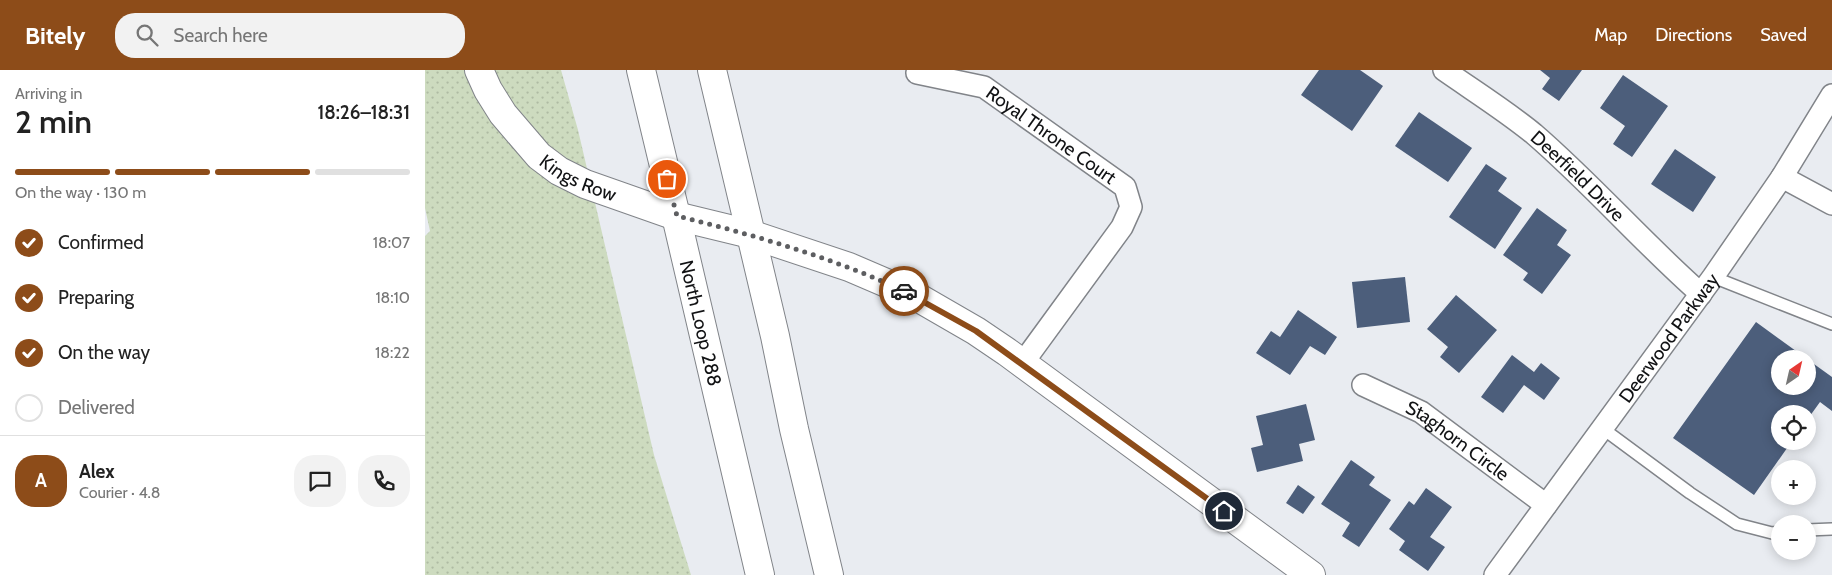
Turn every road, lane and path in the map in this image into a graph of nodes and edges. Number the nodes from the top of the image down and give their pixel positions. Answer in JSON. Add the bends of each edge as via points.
{"nodes":[{"id":1,"x":479,"y":70,"type":"edge"},
{"id":2,"x":641,"y":70,"type":"edge"},
{"id":3,"x":711,"y":70,"type":"edge"},
{"id":4,"x":1444,"y":70,"type":"edge"},
{"id":5,"x":917,"y":73,"type":"dead end"},
{"id":6,"x":1832,"y":95,"type":"edge"},
{"id":7,"x":1782,"y":177,"type":"junction"},
{"id":8,"x":1832,"y":204,"type":"edge"},
{"id":9,"x":677,"y":216,"type":"junction"},
{"id":10,"x":750,"y":234,"type":"junction"},
{"id":11,"x":1707,"y":286,"type":"junction"},
{"id":12,"x":1832,"y":324,"type":"edge"},
{"id":13,"x":1023,"y":364,"type":"junction"},
{"id":14,"x":1363,"y":386,"type":"dead end"},
{"id":15,"x":1603,"y":428,"type":"junction"},
{"id":16,"x":1546,"y":505,"type":"junction"},
{"id":17,"x":1832,"y":529,"type":"edge"},
{"id":18,"x":1816,"y":530,"type":"edge"},
{"id":19,"x":1771,"y":533,"type":"edge"},
{"id":20,"x":760,"y":575,"type":"edge"},
{"id":21,"x":829,"y":575,"type":"edge"},
{"id":22,"x":1311,"y":575,"type":"edge"},
{"id":23,"x":1495,"y":575,"type":"edge"}],
"edges":[{"from":1,"to":9,"type":"main road","name":"Kings Row","via":[[503,114],[539,156],[559,171],[592,187]]},
{"from":2,"to":9,"type":"main road","name":"North Loop 288"},
{"from":3,"to":10,"type":"main road"},
{"from":4,"to":11,"type":"street","name":"Deerfield Drive","via":[[1533,133],[1666,263]]},
{"from":5,"to":13,"type":"street","name":"Royal Throne Court","via":[[984,87],[1125,187],[1131,207],[1122,227]]},
{"from":6,"to":7,"type":"street","name":"Deerwood Parkway"},
{"from":7,"to":8,"type":"street"},
{"from":7,"to":11,"type":"street","name":"Deerwood Parkway"},
{"from":9,"to":10,"type":"main road","name":"Kings Row"},
{"from":9,"to":20,"type":"main road","name":"North Loop 288"},
{"from":10,"to":13,"type":"main road","name":"Kings Row","via":[[849,267],[912,294],[976,331]]},
{"from":10,"to":21,"type":"main road"},
{"from":11,"to":12,"type":"lane"},
{"from":11,"to":15,"type":"street","name":"Deerwood Parkway"},
{"from":13,"to":22,"type":"main road","name":"Kings Row"},
{"from":14,"to":16,"type":"street","name":"Staghorn Circle","via":[[1421,412]]},
{"from":15,"to":16,"type":"street","name":"Deerwood Parkway"},
{"from":15,"to":19,"type":"lane","via":[[1737,524]]},
{"from":16,"to":23,"type":"street","name":"Deerwood Parkway"},
{"from":17,"to":18,"type":"lane"}]}
